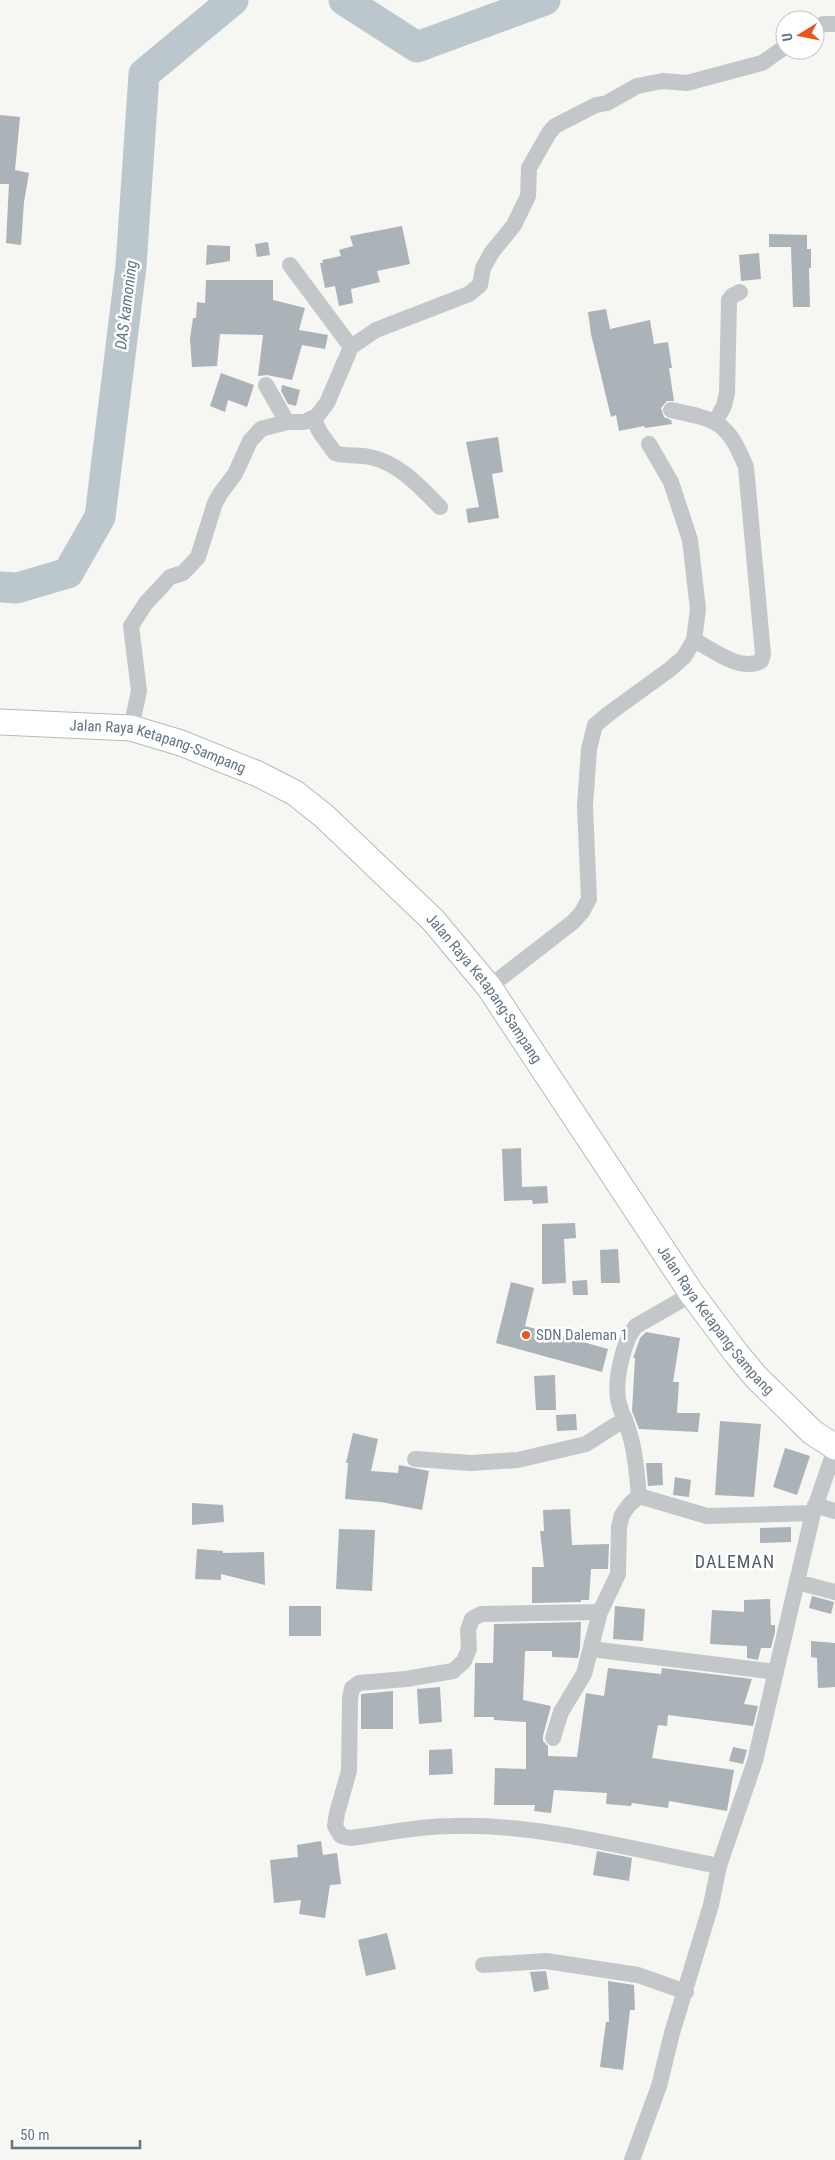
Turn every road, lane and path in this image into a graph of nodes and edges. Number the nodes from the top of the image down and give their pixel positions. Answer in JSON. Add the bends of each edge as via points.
{"nodes":[{"id":1,"x":775,"y":54,"type":"edge"},
{"id":2,"x":290,"y":265,"type":"dead end"},
{"id":3,"x":740,"y":292,"type":"dead end"},
{"id":4,"x":351,"y":348,"type":"junction"},
{"id":5,"x":266,"y":385,"type":"dead end"},
{"id":6,"x":671,"y":410,"type":"dead end"},
{"id":7,"x":313,"y":419,"type":"junction"},
{"id":8,"x":287,"y":422,"type":"junction"},
{"id":9,"x":715,"y":422,"type":"junction"},
{"id":10,"x":649,"y":444,"type":"dead end"},
{"id":11,"x":440,"y":507,"type":"dead end"},
{"id":12,"x":694,"y":640,"type":"junction"},
{"id":13,"x":0,"y":722,"type":"edge"},
{"id":14,"x":131,"y":728,"type":"junction"},
{"id":15,"x":489,"y":987,"type":"junction"},
{"id":16,"x":692,"y":1294,"type":"junction"},
{"id":17,"x":625,"y":1419,"type":"junction"},
{"id":18,"x":835,"y":1448,"type":"edge"},
{"id":19,"x":415,"y":1458,"type":"dead end"},
{"id":20,"x":640,"y":1496,"type":"junction"},
{"id":21,"x":814,"y":1509,"type":"junction"},
{"id":22,"x":835,"y":1511,"type":"edge"},
{"id":23,"x":797,"y":1582,"type":"junction"},
{"id":24,"x":835,"y":1592,"type":"edge"},
{"id":25,"x":600,"y":1612,"type":"junction"},
{"id":26,"x":591,"y":1649,"type":"junction"},
{"id":27,"x":776,"y":1672,"type":"junction"},
{"id":28,"x":553,"y":1738,"type":"dead end"},
{"id":29,"x":719,"y":1866,"type":"junction"},
{"id":30,"x":483,"y":1965,"type":"dead end"},
{"id":31,"x":686,"y":1992,"type":"junction"},
{"id":32,"x":632,"y":2160,"type":"edge"}],
"edges":[{"from":1,"to":4,"type":"street","via":[[762,63],[687,83],[663,81],[637,86],[555,126],[529,168],[528,196],[514,225],[482,268],[480,285],[470,294],[376,330]]},
{"from":2,"to":4,"type":"street"},
{"from":3,"to":9,"type":"street","via":[[729,300],[727,393]]},
{"from":4,"to":7,"type":"street","via":[[327,403]]},
{"from":5,"to":8,"type":"street"},
{"from":6,"to":9,"type":"street"},
{"from":7,"to":8,"type":"street"},
{"from":7,"to":11,"type":"street","via":[[335,453],[372,457],[385,462],[410,477]]},
{"from":8,"to":14,"type":"street","via":[[261,429],[250,441],[235,474],[215,503],[198,557],[183,573],[161,586],[131,626],[139,691]]},
{"from":9,"to":12,"type":"street","via":[[734,439],[746,467],[763,654],[761,661],[744,665]]},
{"from":10,"to":12,"type":"street","via":[[671,482],[690,540],[698,609]]},
{"from":12,"to":15,"type":"street","via":[[684,657],[669,670],[595,725],[589,749],[585,806],[589,899],[573,922]]},
{"from":13,"to":14,"type":"main road","name":"Jalan Raya Ketapang-Sampang"},
{"from":14,"to":15,"type":"main road","name":"Jalan Raya Ketapang-Sampang","via":[[219,757],[295,793],[401,887]]},
{"from":15,"to":16,"type":"main road","name":"Jalan Raya Ketapang-Sampang"},
{"from":16,"to":17,"type":"street","via":[[636,1326],[630,1333],[617,1384],[618,1400]]},
{"from":16,"to":18,"type":"main road","name":"Jalan Raya Ketapang-Sampang","via":[[756,1377],[812,1432]]},
{"from":17,"to":19,"type":"street","via":[[586,1444],[518,1460],[470,1463]]},
{"from":17,"to":20,"type":"street","via":[[631,1436]]},
{"from":18,"to":21,"type":"street"},
{"from":20,"to":21,"type":"street","via":[[707,1516]]},
{"from":20,"to":25,"type":"street","via":[[622,1515],[618,1574]]},
{"from":21,"to":22,"type":"street"},
{"from":21,"to":23,"type":"street"},
{"from":23,"to":24,"type":"street"},
{"from":23,"to":27,"type":"street"},
{"from":25,"to":26,"type":"street"},
{"from":25,"to":29,"type":"street","via":[[481,1614],[472,1619],[468,1630],[469,1650],[464,1661],[453,1671],[359,1683],[352,1688],[349,1771],[335,1826],[341,1836],[350,1838],[452,1826],[518,1829]]},
{"from":26,"to":27,"type":"street"},
{"from":26,"to":28,"type":"street","via":[[584,1674],[561,1712]]},
{"from":27,"to":29,"type":"street","via":[[755,1761]]},
{"from":29,"to":31,"type":"street"},
{"from":30,"to":31,"type":"street","via":[[546,1962],[638,1975]]},
{"from":31,"to":32,"type":"street"}]}
